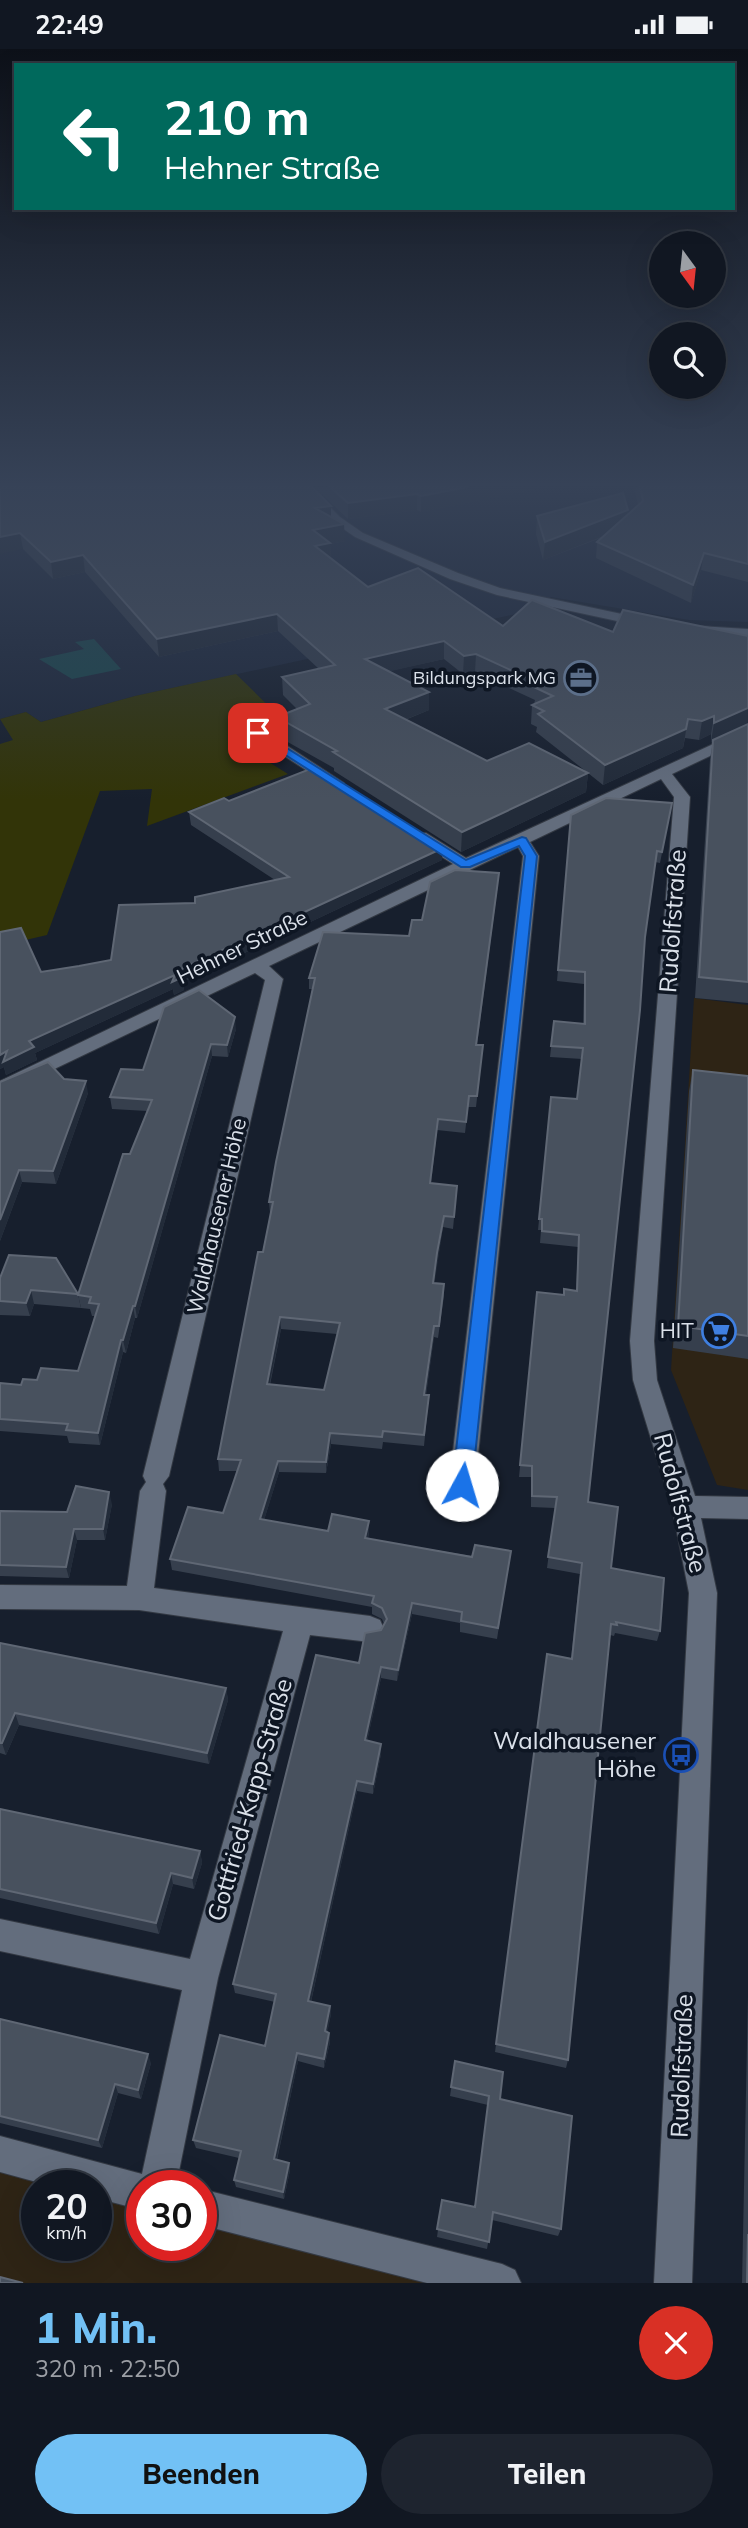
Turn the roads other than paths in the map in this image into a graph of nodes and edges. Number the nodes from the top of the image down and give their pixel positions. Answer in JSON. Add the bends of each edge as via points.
{"nodes":[{"id":1,"x":498,"y":591,"type":"edge"},
{"id":2,"x":654,"y":625,"type":"edge"},
{"id":3,"x":689,"y":629,"type":"edge"},
{"id":4,"x":748,"y":633,"type":"edge"},
{"id":5,"x":748,"y":732,"type":"edge"},
{"id":6,"x":258,"y":733,"type":"dead end"},
{"id":7,"x":664,"y":773,"type":"junction"},
{"id":8,"x":350,"y":792,"type":"edge"},
{"id":9,"x":408,"y":828,"type":"edge"},
{"id":10,"x":522,"y":841,"type":"junction"},
{"id":11,"x":465,"y":865,"type":"junction"},
{"id":12,"x":256,"y":965,"type":"junction"},
{"id":13,"x":0,"y":1089,"type":"edge"},
{"id":14,"x":462,"y":1485,"type":"dead end"},
{"id":15,"x":685,"y":1507,"type":"junction"},
{"id":16,"x":748,"y":1508,"type":"edge"},
{"id":17,"x":0,"y":1597,"type":"edge"},
{"id":18,"x":139,"y":1598,"type":"junction"},
{"id":19,"x":300,"y":1621,"type":"junction"},
{"id":20,"x":370,"y":1629,"type":"edge"},
{"id":21,"x":0,"y":1935,"type":"edge"},
{"id":22,"x":201,"y":1978,"type":"junction"},
{"id":23,"x":0,"y":2154,"type":"edge"},
{"id":24,"x":161,"y":2170,"type":"edge"},
{"id":25,"x":126,"y":2188,"type":"edge"},
{"id":26,"x":217,"y":2211,"type":"edge"},
{"id":27,"x":502,"y":2283,"type":"edge"},
{"id":28,"x":673,"y":2283,"type":"edge"}],
"edges":[{"from":1,"to":2,"type":"street"},
{"from":3,"to":4,"type":"street"},
{"from":5,"to":7,"type":"street","name":"Hehner Straße"},
{"from":6,"to":8,"type":"street"},
{"from":7,"to":10,"type":"street","name":"Hehner Straße"},
{"from":7,"to":15,"type":"street","name":"Rudolfstraße","via":[[682,797],[642,1341],[645,1380]]},
{"from":9,"to":11,"type":"street"},
{"from":10,"to":11,"type":"street","name":"Hehner Straße"},
{"from":10,"to":14,"type":"street","via":[[531,856]]},
{"from":11,"to":12,"type":"street","name":"Hehner Straße"},
{"from":12,"to":13,"type":"street","name":"Hehner Straße"},
{"from":12,"to":18,"type":"street","name":"Waldhausener Höhe","via":[[274,979],[154,1483]]},
{"from":15,"to":16,"type":"street"},
{"from":15,"to":28,"type":"street","name":"Rudolfstraße","via":[[703,1593]]},
{"from":17,"to":18,"type":"street"},
{"from":18,"to":19,"type":"street"},
{"from":19,"to":20,"type":"street"},
{"from":19,"to":22,"type":"street","name":"Gottfried-Kapp-Straße"},
{"from":21,"to":22,"type":"street"},
{"from":22,"to":24,"type":"street","name":"Gottfried-Kapp-Straße"},
{"from":23,"to":25,"type":"street"},
{"from":26,"to":27,"type":"street"}]}
